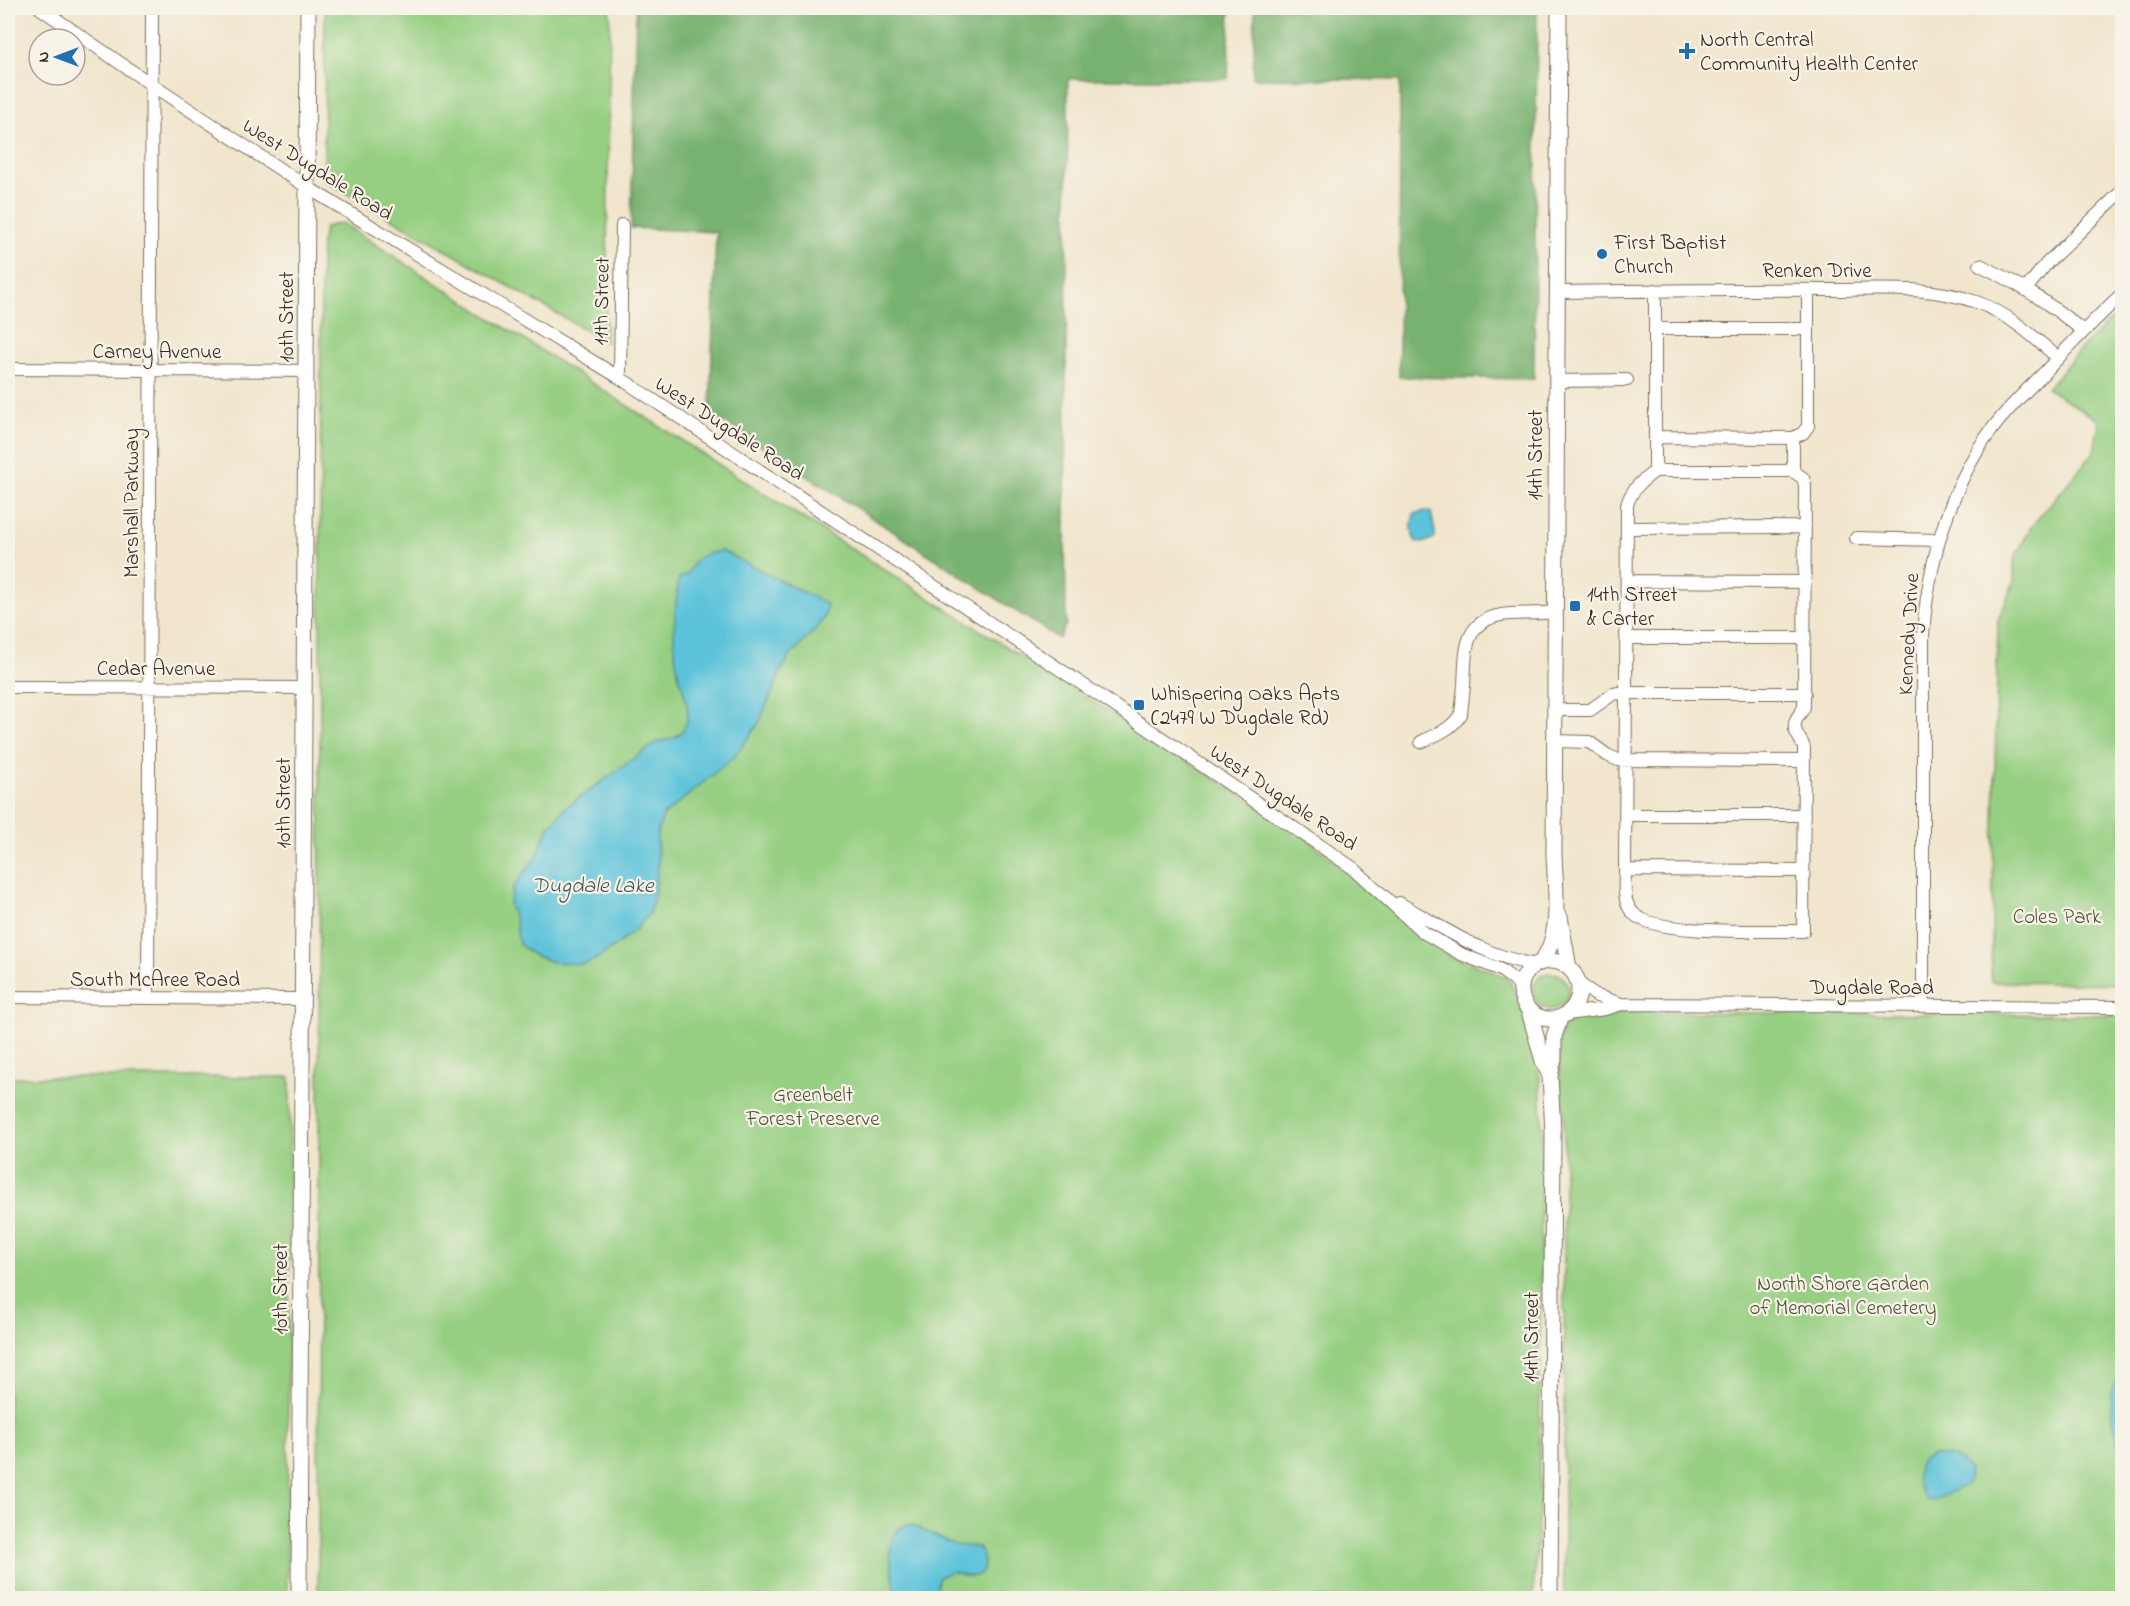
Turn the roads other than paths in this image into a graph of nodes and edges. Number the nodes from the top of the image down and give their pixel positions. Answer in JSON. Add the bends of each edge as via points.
{"nodes":[{"id":1,"x":40,"y":8,"type":"edge"},
{"id":2,"x":153,"y":8,"type":"edge"},
{"id":3,"x":308,"y":8,"type":"edge"},
{"id":4,"x":1559,"y":8,"type":"edge"},
{"id":5,"x":152,"y":85,"type":"junction"},
{"id":6,"x":307,"y":187,"type":"junction"},
{"id":7,"x":2122,"y":191,"type":"edge"},
{"id":8,"x":622,"y":225,"type":"dead end"},
{"id":9,"x":1980,"y":265,"type":"dead end"},
{"id":10,"x":2026,"y":289,"type":"junction"},
{"id":11,"x":1655,"y":290,"type":"junction"},
{"id":12,"x":1808,"y":290,"type":"junction"},
{"id":13,"x":1557,"y":292,"type":"junction"},
{"id":14,"x":2122,"y":294,"type":"edge"},
{"id":15,"x":1655,"y":329,"type":"junction"},
{"id":16,"x":1808,"y":329,"type":"junction"},
{"id":17,"x":2083,"y":331,"type":"junction"},
{"id":18,"x":2058,"y":358,"type":"junction"},
{"id":19,"x":8,"y":369,"type":"edge"},
{"id":20,"x":151,"y":370,"type":"junction"},
{"id":21,"x":306,"y":371,"type":"junction"},
{"id":22,"x":620,"y":378,"type":"junction"},
{"id":23,"x":1627,"y":380,"type":"dead end"},
{"id":24,"x":1557,"y":381,"type":"junction"},
{"id":25,"x":1655,"y":437,"type":"junction"},
{"id":26,"x":1793,"y":438,"type":"junction"},
{"id":27,"x":1655,"y":471,"type":"junction"},
{"id":28,"x":1793,"y":471,"type":"junction"},
{"id":29,"x":1805,"y":526,"type":"junction"},
{"id":30,"x":1627,"y":528,"type":"junction"},
{"id":31,"x":1856,"y":538,"type":"dead end"},
{"id":32,"x":1938,"y":540,"type":"junction"},
{"id":33,"x":1627,"y":581,"type":"junction"},
{"id":34,"x":1805,"y":582,"type":"junction"},
{"id":35,"x":1556,"y":612,"type":"junction"},
{"id":36,"x":1626,"y":638,"type":"junction"},
{"id":37,"x":1805,"y":638,"type":"junction"},
{"id":38,"x":8,"y":687,"type":"edge"},
{"id":39,"x":149,"y":687,"type":"junction"},
{"id":40,"x":304,"y":688,"type":"junction"},
{"id":41,"x":1626,"y":692,"type":"junction"},
{"id":42,"x":1805,"y":693,"type":"junction"},
{"id":43,"x":1556,"y":710,"type":"junction"},
{"id":44,"x":1555,"y":741,"type":"junction"},
{"id":45,"x":1421,"y":742,"type":"dead end"},
{"id":46,"x":1626,"y":760,"type":"junction"},
{"id":47,"x":1804,"y":760,"type":"junction"},
{"id":48,"x":1625,"y":814,"type":"junction"},
{"id":49,"x":1804,"y":815,"type":"junction"},
{"id":50,"x":1625,"y":870,"type":"junction"},
{"id":51,"x":1803,"y":871,"type":"junction"},
{"id":52,"x":1387,"y":897,"type":"junction"},
{"id":53,"x":1556,"y":902,"type":"junction"},
{"id":54,"x":1538,"y":964,"type":"junction"},
{"id":55,"x":1569,"y":968,"type":"junction"},
{"id":56,"x":1578,"y":983,"type":"junction"},
{"id":57,"x":1522,"y":990,"type":"junction"},
{"id":58,"x":8,"y":997,"type":"edge"},
{"id":59,"x":148,"y":998,"type":"junction"},
{"id":60,"x":302,"y":999,"type":"junction"},
{"id":61,"x":1622,"y":1004,"type":"junction"},
{"id":62,"x":1923,"y":1006,"type":"junction"},
{"id":63,"x":2122,"y":1007,"type":"edge"},
{"id":64,"x":1529,"y":1011,"type":"junction"},
{"id":65,"x":1564,"y":1016,"type":"junction"},
{"id":66,"x":1550,"y":1076,"type":"junction"},
{"id":67,"x":299,"y":1599,"type":"edge"},
{"id":68,"x":1550,"y":1599,"type":"edge"}],
"edges":[{"from":1,"to":5,"type":"street","name":"West Dugdale Road"},
{"from":2,"to":5,"type":"street","name":"Marshall Parkway"},
{"from":3,"to":6,"type":"street","name":"10th Street"},
{"from":4,"to":13,"type":"street","name":"14th Street"},
{"from":5,"to":6,"type":"street","name":"West Dugdale Road"},
{"from":5,"to":20,"type":"street","name":"Marshall Parkway"},
{"from":6,"to":21,"type":"street","name":"10th Street"},
{"from":6,"to":22,"type":"street","name":"West Dugdale Road"},
{"from":7,"to":10,"type":"street","via":[[2047,263]]},
{"from":8,"to":22,"type":"street","name":"11th Street"},
{"from":9,"to":10,"type":"street"},
{"from":10,"to":17,"type":"street"},
{"from":11,"to":12,"type":"street","name":"Renken Drive"},
{"from":11,"to":13,"type":"street","name":"Renken Drive"},
{"from":11,"to":15,"type":"street"},
{"from":12,"to":16,"type":"street"},
{"from":12,"to":18,"type":"street","name":"Renken Drive","via":[[1920,291],[1975,301],[2024,328]]},
{"from":13,"to":24,"type":"street","name":"14th Street"},
{"from":14,"to":17,"type":"street","name":"Kennedy Drive"},
{"from":15,"to":16,"type":"street"},
{"from":15,"to":25,"type":"street"},
{"from":16,"to":26,"type":"street","via":[[1808,426]]},
{"from":17,"to":18,"type":"street","name":"Kennedy Drive"},
{"from":18,"to":32,"type":"street","name":"Kennedy Drive","via":[[2002,416],[1979,448]]},
{"from":19,"to":20,"type":"street","name":"Carney Avenue"},
{"from":20,"to":21,"type":"street","name":"Carney Avenue"},
{"from":20,"to":39,"type":"street","name":"Marshall Parkway"},
{"from":21,"to":40,"type":"street","name":"10th Street"},
{"from":22,"to":52,"type":"street","name":"West Dugdale Road","via":[[1198,762],[1353,868]]},
{"from":23,"to":24,"type":"street"},
{"from":24,"to":35,"type":"street","name":"14th Street"},
{"from":25,"to":26,"type":"street"},
{"from":25,"to":27,"type":"street"},
{"from":26,"to":28,"type":"street"},
{"from":27,"to":28,"type":"street"},
{"from":27,"to":30,"type":"street","via":[[1629,498]]},
{"from":28,"to":29,"type":"street","via":[[1803,478],[1805,485]]},
{"from":29,"to":30,"type":"street"},
{"from":29,"to":34,"type":"street"},
{"from":30,"to":33,"type":"street"},
{"from":31,"to":32,"type":"street"},
{"from":32,"to":62,"type":"street","name":"Kennedy Drive","via":[[1923,634]]},
{"from":33,"to":34,"type":"street"},
{"from":33,"to":36,"type":"street"},
{"from":34,"to":37,"type":"street"},
{"from":35,"to":43,"type":"street","name":"14th Street"},
{"from":35,"to":45,"type":"street","via":[[1508,614],[1479,625],[1466,643],[1461,714],[1445,731]]},
{"from":36,"to":37,"type":"street"},
{"from":36,"to":41,"type":"street"},
{"from":37,"to":42,"type":"street"},
{"from":38,"to":39,"type":"street","name":"Cedar Avenue"},
{"from":39,"to":40,"type":"street","name":"Cedar Avenue"},
{"from":39,"to":59,"type":"street","name":"Marshall Parkway"},
{"from":40,"to":60,"type":"street","name":"10th Street"},
{"from":41,"to":42,"type":"street"},
{"from":41,"to":43,"type":"street","via":[[1613,694],[1590,710]]},
{"from":41,"to":46,"type":"street"},
{"from":42,"to":47,"type":"street","via":[[1804,707],[1795,726],[1803,744]]},
{"from":43,"to":44,"type":"street","name":"14th Street"},
{"from":44,"to":46,"type":"street","via":[[1589,742],[1607,755]]},
{"from":44,"to":53,"type":"street","name":"14th Street"},
{"from":46,"to":47,"type":"street"},
{"from":46,"to":48,"type":"street"},
{"from":47,"to":49,"type":"street"},
{"from":48,"to":49,"type":"street"},
{"from":48,"to":50,"type":"street"},
{"from":49,"to":51,"type":"street"},
{"from":50,"to":51,"type":"street"},
{"from":50,"to":51,"type":"street","via":[[1628,906],[1634,915],[1651,924],[1681,929],[1791,931],[1803,931]]},
{"from":52,"to":54,"type":"street","via":[[1475,947]]},
{"from":52,"to":57,"type":"street","via":[[1424,932],[1461,954],[1501,970]]},
{"from":53,"to":54,"type":"street","name":"14th Street","via":[[1551,945]]},
{"from":53,"to":55,"type":"street","name":"14th Street"},
{"from":54,"to":55,"type":"street","via":[[1555,962]]},
{"from":54,"to":57,"type":"street","via":[[1526,975]]},
{"from":55,"to":56,"type":"street"},
{"from":56,"to":61,"type":"street","via":[[1597,996]]},
{"from":56,"to":65,"type":"street","via":[[1577,1001]]},
{"from":57,"to":64,"type":"street"},
{"from":58,"to":59,"type":"street","name":"South McAree Road"},
{"from":59,"to":60,"type":"street","name":"South McAree Road"},
{"from":60,"to":67,"type":"street","name":"10th Street"},
{"from":61,"to":62,"type":"street","name":"Dugdale Road"},
{"from":61,"to":65,"type":"street"},
{"from":62,"to":63,"type":"street","name":"Dugdale Road"},
{"from":64,"to":65,"type":"street","via":[[1544,1019]]},
{"from":64,"to":66,"type":"street","name":"14th Street"},
{"from":65,"to":66,"type":"street","name":"14th Street","via":[[1554,1037]]},
{"from":66,"to":68,"type":"street","name":"14th Street"}]}
